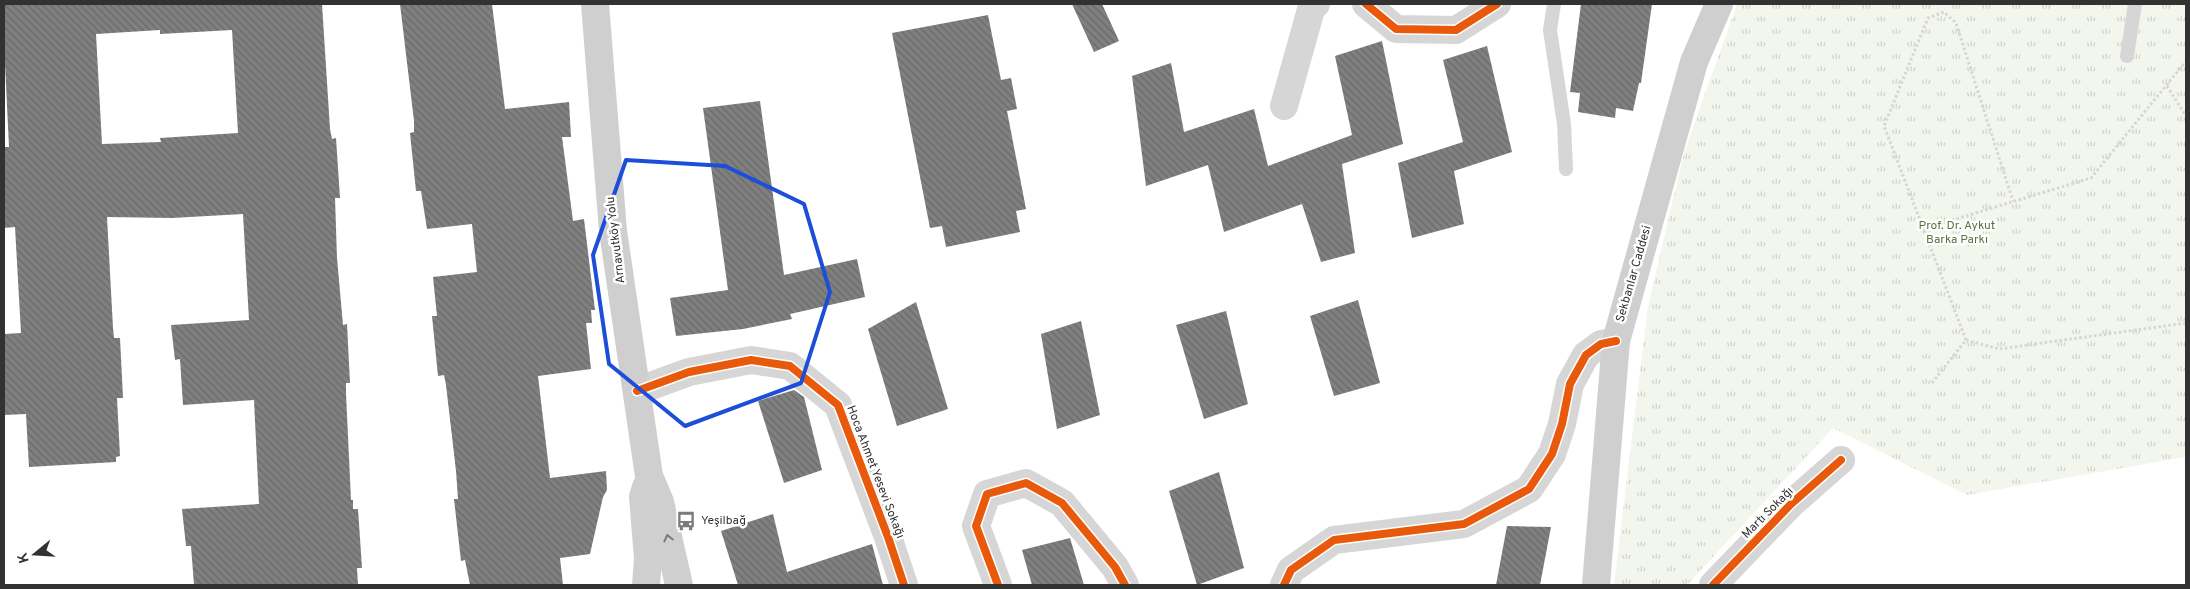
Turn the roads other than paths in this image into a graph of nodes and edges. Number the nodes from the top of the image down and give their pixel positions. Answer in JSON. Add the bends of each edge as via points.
{"nodes":[{"id":1,"x":595,"y":4,"type":"edge"},
{"id":2,"x":1316,"y":4,"type":"edge"},
{"id":3,"x":1366,"y":4,"type":"edge"},
{"id":4,"x":1497,"y":4,"type":"edge"},
{"id":5,"x":1554,"y":4,"type":"edge"},
{"id":6,"x":1719,"y":4,"type":"edge"},
{"id":7,"x":2135,"y":4,"type":"edge"},
{"id":8,"x":2128,"y":56,"type":"dead end"},
{"id":9,"x":1284,"y":106,"type":"dead end"},
{"id":10,"x":1566,"y":169,"type":"dead end"},
{"id":11,"x":1616,"y":341,"type":"junction"},
{"id":12,"x":637,"y":391,"type":"junction"},
{"id":13,"x":1840,"y":460,"type":"dead end"},
{"id":14,"x":649,"y":476,"type":"junction"},
{"id":15,"x":646,"y":585,"type":"edge"},
{"id":16,"x":679,"y":585,"type":"edge"},
{"id":17,"x":904,"y":585,"type":"edge"},
{"id":18,"x":998,"y":585,"type":"edge"},
{"id":19,"x":1125,"y":585,"type":"edge"},
{"id":20,"x":1284,"y":585,"type":"edge"},
{"id":21,"x":1596,"y":585,"type":"edge"},
{"id":22,"x":1713,"y":585,"type":"edge"}],
"edges":[{"from":1,"to":12,"type":"main road","name":"Arnavutköy Yolu","via":[[613,231]]},
{"from":2,"to":9,"type":"street","via":[[1312,6]]},
{"from":3,"to":4,"type":"street","via":[[1396,29],[1456,30]]},
{"from":5,"to":10,"type":"lane","via":[[1550,30],[1564,124]]},
{"from":6,"to":11,"type":"main road","name":"Sekbanlar Caddesi","via":[[1694,62]]},
{"from":7,"to":8,"type":"lane"},
{"from":11,"to":20,"type":"street","via":[[1601,344],[1586,355],[1570,384],[1552,454],[1529,489],[1464,524],[1334,540],[1291,570]]},
{"from":11,"to":21,"type":"main road","name":"Sekbanlar Caddesi"},
{"from":12,"to":14,"type":"main road","name":"Arnavutköy Yolu"},
{"from":12,"to":17,"type":"street","name":"Hoca Ahmet Yesevi Sokağı","via":[[689,372],[751,360],[790,366],[838,405]]},
{"from":13,"to":22,"type":"street","name":"Martı Sokağı"},
{"from":14,"to":15,"type":"main road","via":[[644,497],[648,558]]},
{"from":16,"to":14,"type":"main road","one_way":true,"via":[[660,502]]},
{"from":18,"to":19,"type":"street","via":[[976,526],[987,494],[1026,483],[1062,503],[1115,567]]}]}
